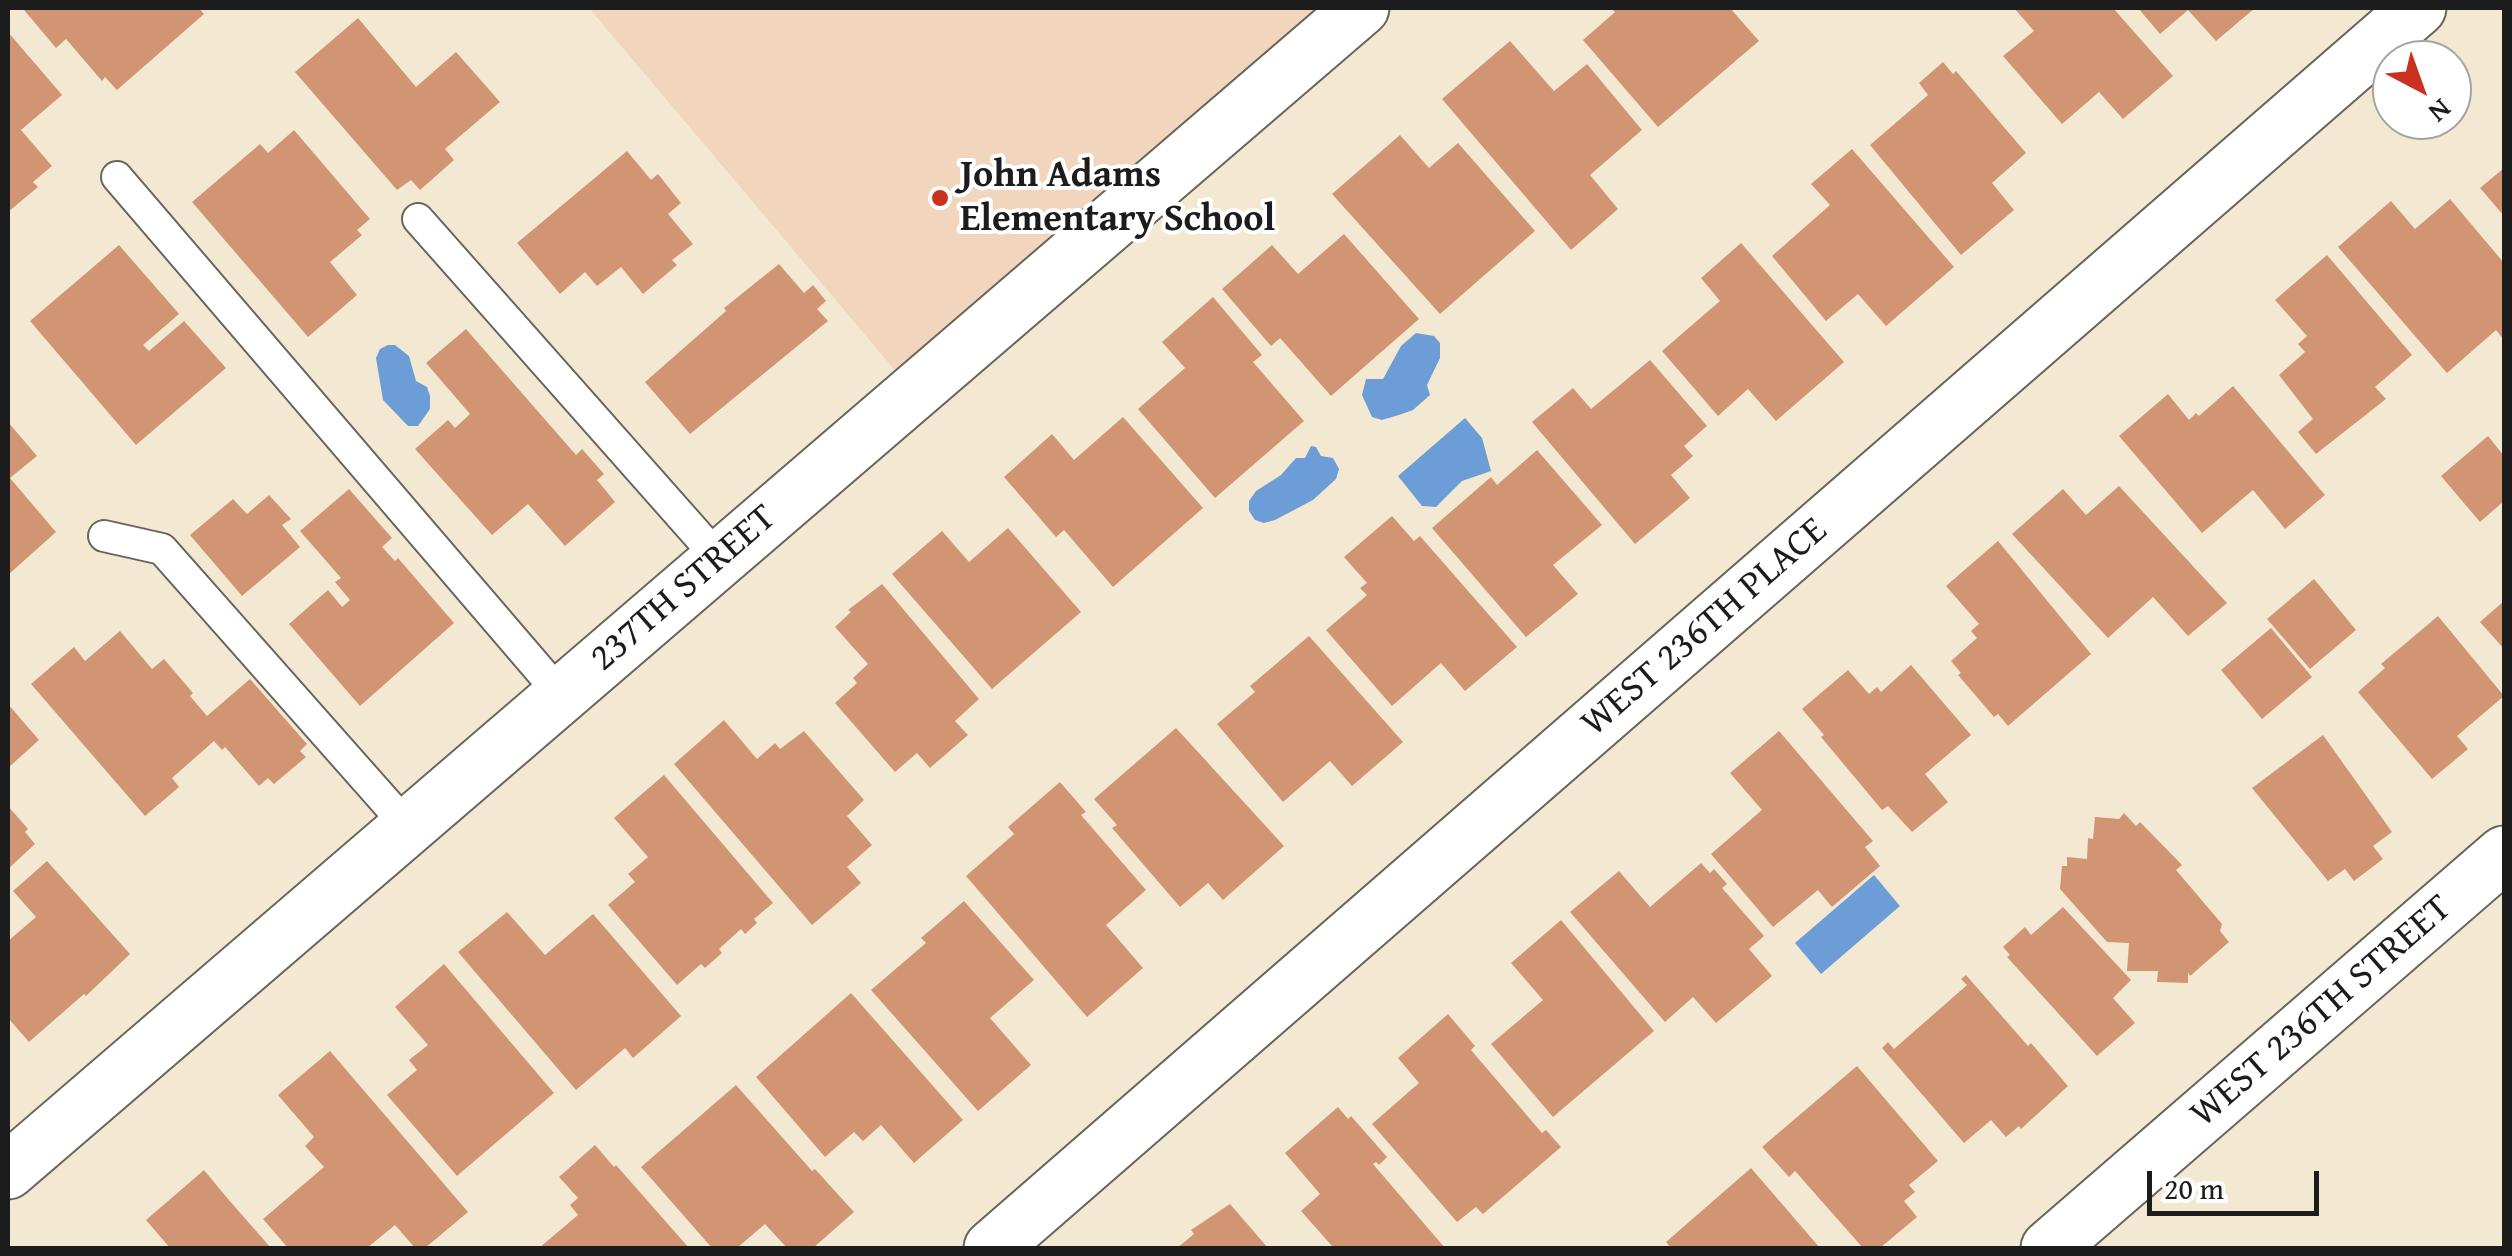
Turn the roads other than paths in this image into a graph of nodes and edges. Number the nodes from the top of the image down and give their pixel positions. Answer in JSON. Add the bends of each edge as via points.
{"nodes":[{"id":1,"x":1361,"y":8,"type":"edge"},
{"id":2,"x":2418,"y":8,"type":"edge"},
{"id":3,"x":117,"y":176,"type":"dead end"},
{"id":4,"x":418,"y":219,"type":"dead end"},
{"id":5,"x":104,"y":536,"type":"dead end"},
{"id":6,"x":719,"y":559,"type":"junction"},
{"id":7,"x":561,"y":695,"type":"junction"},
{"id":8,"x":408,"y":826,"type":"junction"},
{"id":9,"x":2504,"y":854,"type":"edge"},
{"id":10,"x":8,"y":1171,"type":"edge"},
{"id":11,"x":992,"y":1248,"type":"edge"},
{"id":12,"x":2049,"y":1248,"type":"edge"}],
"edges":[{"from":1,"to":6,"type":"street","name":"237TH STREET"},
{"from":2,"to":11,"type":"street","name":"WEST 236TH PLACE"},
{"from":3,"to":7,"type":"lane"},
{"from":4,"to":6,"type":"lane"},
{"from":5,"to":8,"type":"lane","via":[[162,549]]},
{"from":6,"to":7,"type":"street","name":"237TH STREET"},
{"from":7,"to":8,"type":"street","name":"237TH STREET"},
{"from":8,"to":10,"type":"street","name":"237TH STREET"},
{"from":9,"to":12,"type":"street","name":"WEST 236TH STREET"}]}
